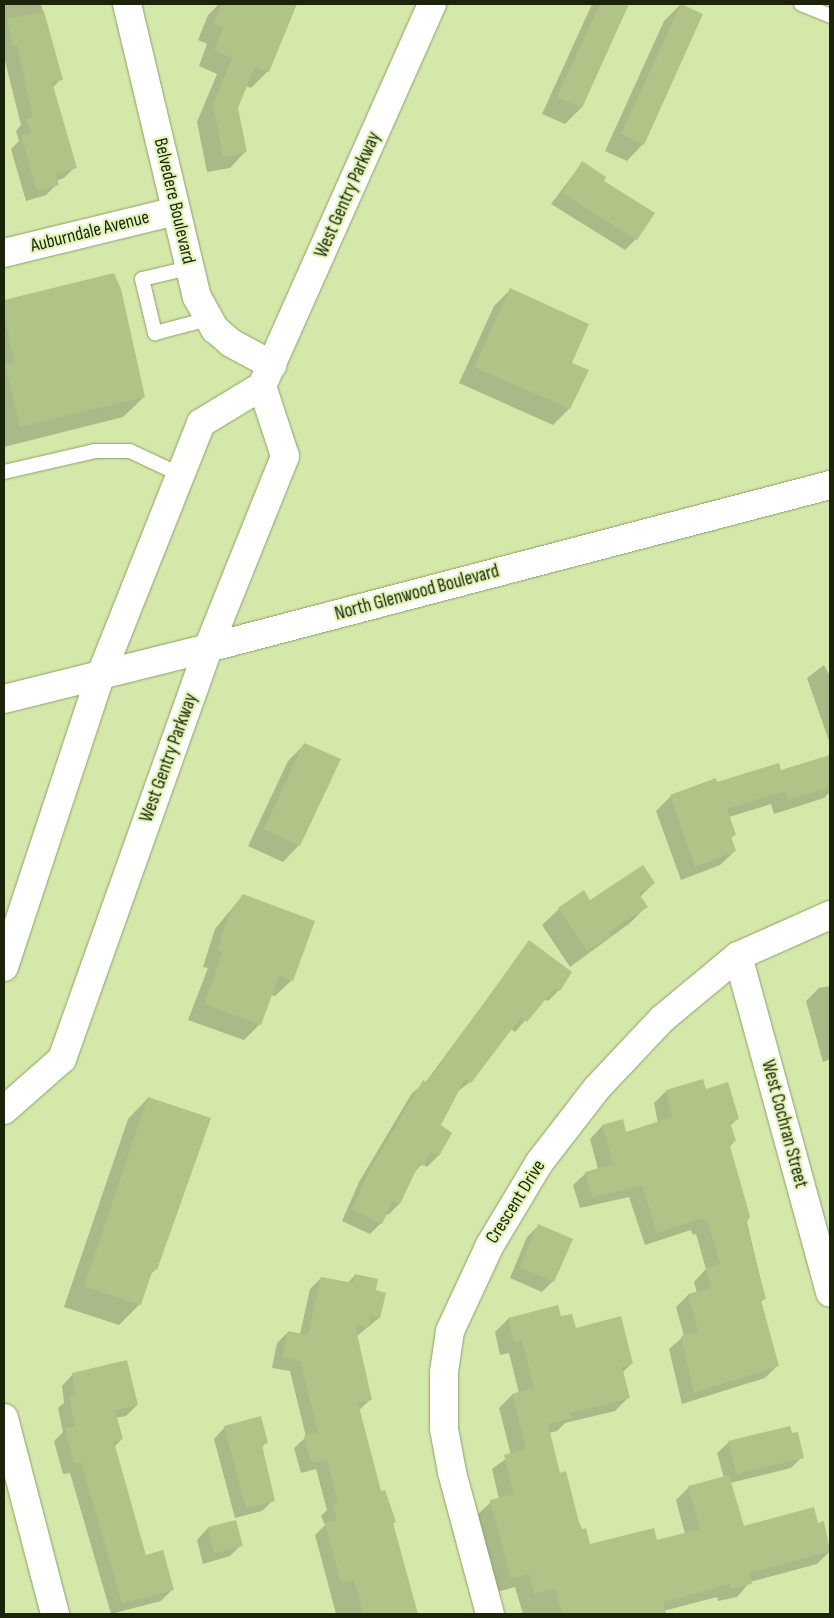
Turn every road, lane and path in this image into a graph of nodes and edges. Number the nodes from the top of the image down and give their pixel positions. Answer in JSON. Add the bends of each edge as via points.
{"nodes":[{"id":1,"x":127,"y":4,"type":"edge"},
{"id":2,"x":432,"y":4,"type":"edge"},
{"id":3,"x":800,"y":4,"type":"edge"},
{"id":4,"x":830,"y":16,"type":"edge"},
{"id":5,"x":176,"y":212,"type":"junction"},
{"id":6,"x":4,"y":253,"type":"edge"},
{"id":7,"x":189,"y":268,"type":"junction"},
{"id":8,"x":208,"y":319,"type":"junction"},
{"id":9,"x":267,"y":375,"type":"junction"},
{"id":10,"x":4,"y":472,"type":"edge"},
{"id":11,"x":180,"y":475,"type":"junction"},
{"id":12,"x":830,"y":485,"type":"edge"},
{"id":13,"x":208,"y":648,"type":"junction"},
{"id":14,"x":100,"y":677,"type":"junction"},
{"id":15,"x":4,"y":699,"type":"edge"},
{"id":16,"x":830,"y":915,"type":"edge"},
{"id":17,"x":738,"y":956,"type":"junction"},
{"id":18,"x":4,"y":967,"type":"edge"},
{"id":19,"x":4,"y":1110,"type":"edge"},
{"id":20,"x":830,"y":1293,"type":"edge"},
{"id":21,"x":4,"y":1418,"type":"edge"},
{"id":22,"x":55,"y":1614,"type":"edge"},
{"id":23,"x":490,"y":1614,"type":"edge"}],
"edges":[{"from":1,"to":5,"type":"street","name":"Belvedere Boulevard"},
{"from":2,"to":9,"type":"street","name":"West Gentry Parkway"},
{"from":3,"to":4,"type":"lane"},
{"from":5,"to":6,"type":"street","name":"Auburndale Avenue"},
{"from":5,"to":7,"type":"street","name":"Belvedere Boulevard"},
{"from":7,"to":8,"type":"street","name":"Belvedere Boulevard","via":[[197,297]]},
{"from":7,"to":8,"type":"lane","via":[[142,279],[155,334]]},
{"from":8,"to":9,"type":"street","name":"Belvedere Boulevard","via":[[214,329]]},
{"from":9,"to":11,"type":"street","via":[[201,423]]},
{"from":9,"to":13,"type":"street","name":"West Gentry Parkway","via":[[285,456]]},
{"from":10,"to":11,"type":"lane","via":[[95,451],[130,451]]},
{"from":11,"to":14,"type":"street"},
{"from":12,"to":13,"type":"street","name":"North Glenwood Boulevard"},
{"from":13,"to":14,"type":"street","name":"North Glenwood Boulevard"},
{"from":13,"to":19,"type":"street","name":"West Gentry Parkway","via":[[62,1059]]},
{"from":14,"to":15,"type":"street","name":"North Glenwood Boulevard"},
{"from":14,"to":18,"type":"street"},
{"from":16,"to":17,"type":"street","name":"Crescent Drive"},
{"from":17,"to":20,"type":"street","name":"West Cochran Street"},
{"from":17,"to":23,"type":"street","name":"Crescent Drive","via":[[662,1019],[597,1088],[556,1141],[490,1245],[450,1331],[444,1372],[444,1429],[452,1472]]},
{"from":21,"to":22,"type":"street"}]}
